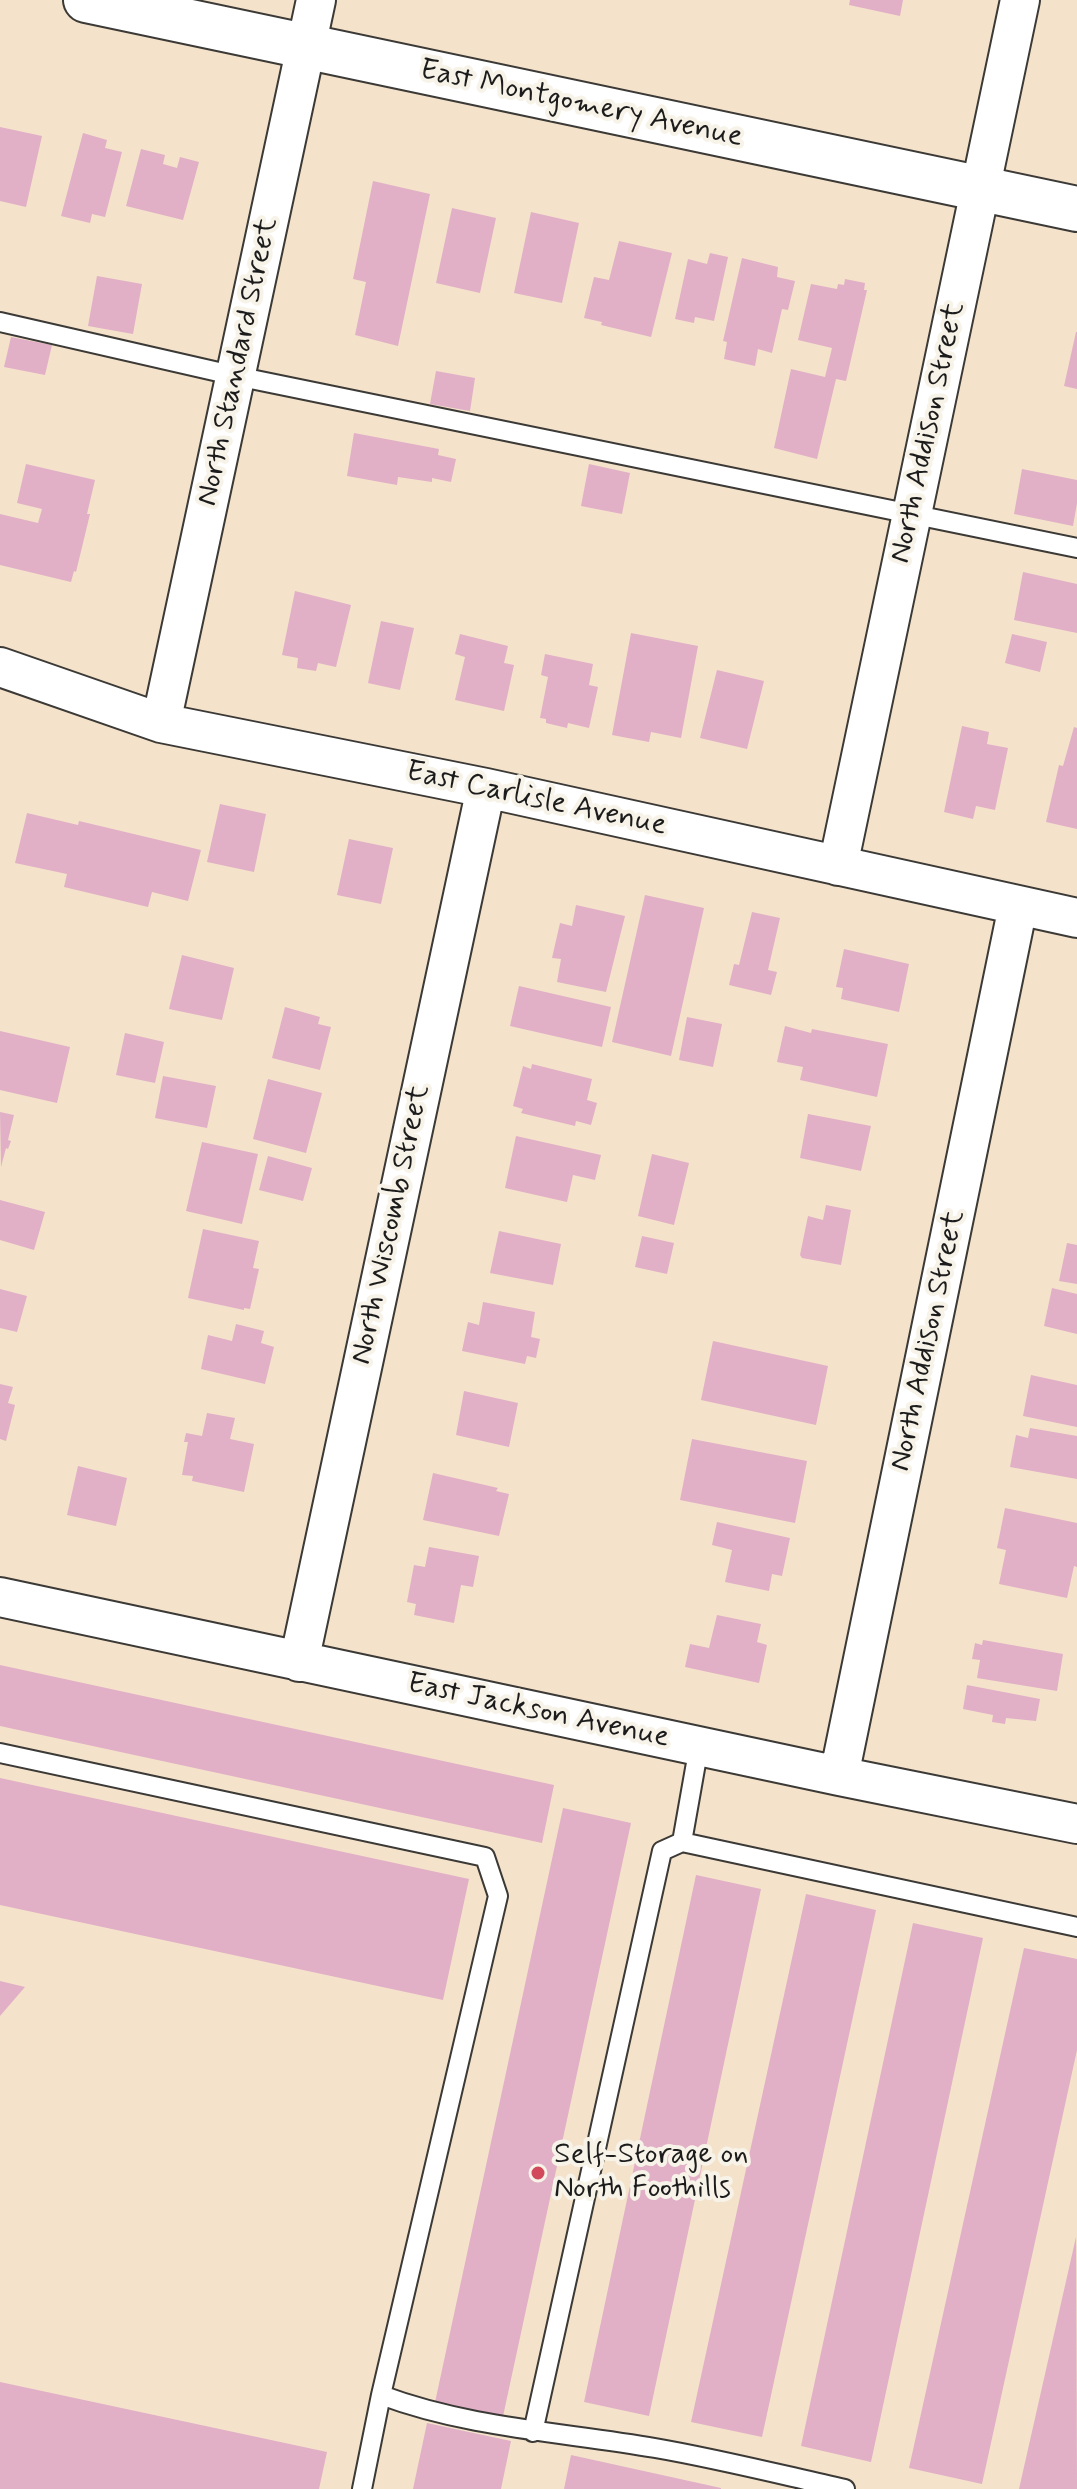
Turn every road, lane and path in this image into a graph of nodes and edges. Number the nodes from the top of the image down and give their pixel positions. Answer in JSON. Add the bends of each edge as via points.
{"nodes":[{"id":1,"x":86,"y":0,"type":"edge"},
{"id":2,"x":316,"y":0,"type":"edge"},
{"id":3,"x":1020,"y":0,"type":"edge"},
{"id":4,"x":307,"y":47,"type":"junction"},
{"id":5,"x":981,"y":188,"type":"junction"},
{"id":6,"x":1077,"y":209,"type":"edge"},
{"id":7,"x":0,"y":322,"type":"edge"},
{"id":8,"x":236,"y":376,"type":"junction"},
{"id":9,"x":911,"y":516,"type":"junction"},
{"id":10,"x":1077,"y":548,"type":"edge"},
{"id":11,"x":0,"y":667,"type":"edge"},
{"id":12,"x":161,"y":723,"type":"junction"},
{"id":13,"x":486,"y":788,"type":"junction"},
{"id":14,"x":838,"y":866,"type":"junction"},
{"id":15,"x":1018,"y":906,"type":"junction"},
{"id":16,"x":1077,"y":918,"type":"edge"},
{"id":17,"x":0,"y":1597,"type":"edge"},
{"id":18,"x":299,"y":1662,"type":"junction"},
{"id":19,"x":699,"y":1746,"type":"junction"},
{"id":20,"x":0,"y":1753,"type":"edge"},
{"id":21,"x":839,"y":1776,"type":"junction"},
{"id":22,"x":1077,"y":1824,"type":"edge"},
{"id":23,"x":682,"y":1842,"type":"junction"},
{"id":24,"x":1077,"y":1927,"type":"edge"},
{"id":25,"x":381,"y":2395,"type":"junction"},
{"id":26,"x":533,"y":2432,"type":"junction"},
{"id":27,"x":362,"y":2489,"type":"edge"},
{"id":28,"x":845,"y":2489,"type":"edge"}],
"edges":[{"from":1,"to":4,"type":"street","name":"East Montgomery Avenue"},
{"from":2,"to":4,"type":"street","name":"North Standard Street"},
{"from":3,"to":5,"type":"street","name":"North Addison Street"},
{"from":4,"to":5,"type":"street","name":"East Montgomery Avenue"},
{"from":4,"to":8,"type":"street","name":"North Standard Street"},
{"from":5,"to":6,"type":"street","name":"East Montgomery Avenue"},
{"from":5,"to":9,"type":"street","name":"North Addison Street"},
{"from":7,"to":8,"type":"lane"},
{"from":8,"to":9,"type":"lane"},
{"from":8,"to":12,"type":"street","name":"North Standard Street"},
{"from":9,"to":10,"type":"lane"},
{"from":9,"to":14,"type":"street","name":"North Addison Street"},
{"from":11,"to":12,"type":"street","name":"East Carlisle Avenue"},
{"from":12,"to":13,"type":"street","name":"East Carlisle Avenue"},
{"from":13,"to":14,"type":"street","name":"East Carlisle Avenue"},
{"from":13,"to":18,"type":"street","name":"North Wiscomb Street"},
{"from":14,"to":15,"type":"street","name":"East Carlisle Avenue"},
{"from":15,"to":16,"type":"street","name":"East Carlisle Avenue"},
{"from":15,"to":21,"type":"street","name":"North Addison Street"},
{"from":17,"to":18,"type":"street","name":"East Jackson Avenue"},
{"from":18,"to":19,"type":"street","name":"East Jackson Avenue"},
{"from":19,"to":21,"type":"street","name":"East Jackson Avenue"},
{"from":19,"to":23,"type":"lane"},
{"from":20,"to":25,"type":"lane","via":[[485,1857],[498,1896]]},
{"from":21,"to":22,"type":"street","name":"East Jackson Avenue"},
{"from":23,"to":24,"type":"lane"},
{"from":23,"to":26,"type":"lane","via":[[662,1851]]},
{"from":25,"to":26,"type":"lane","via":[[418,2409]]},
{"from":25,"to":27,"type":"lane"},
{"from":26,"to":28,"type":"lane","via":[[655,2448]]}]}
